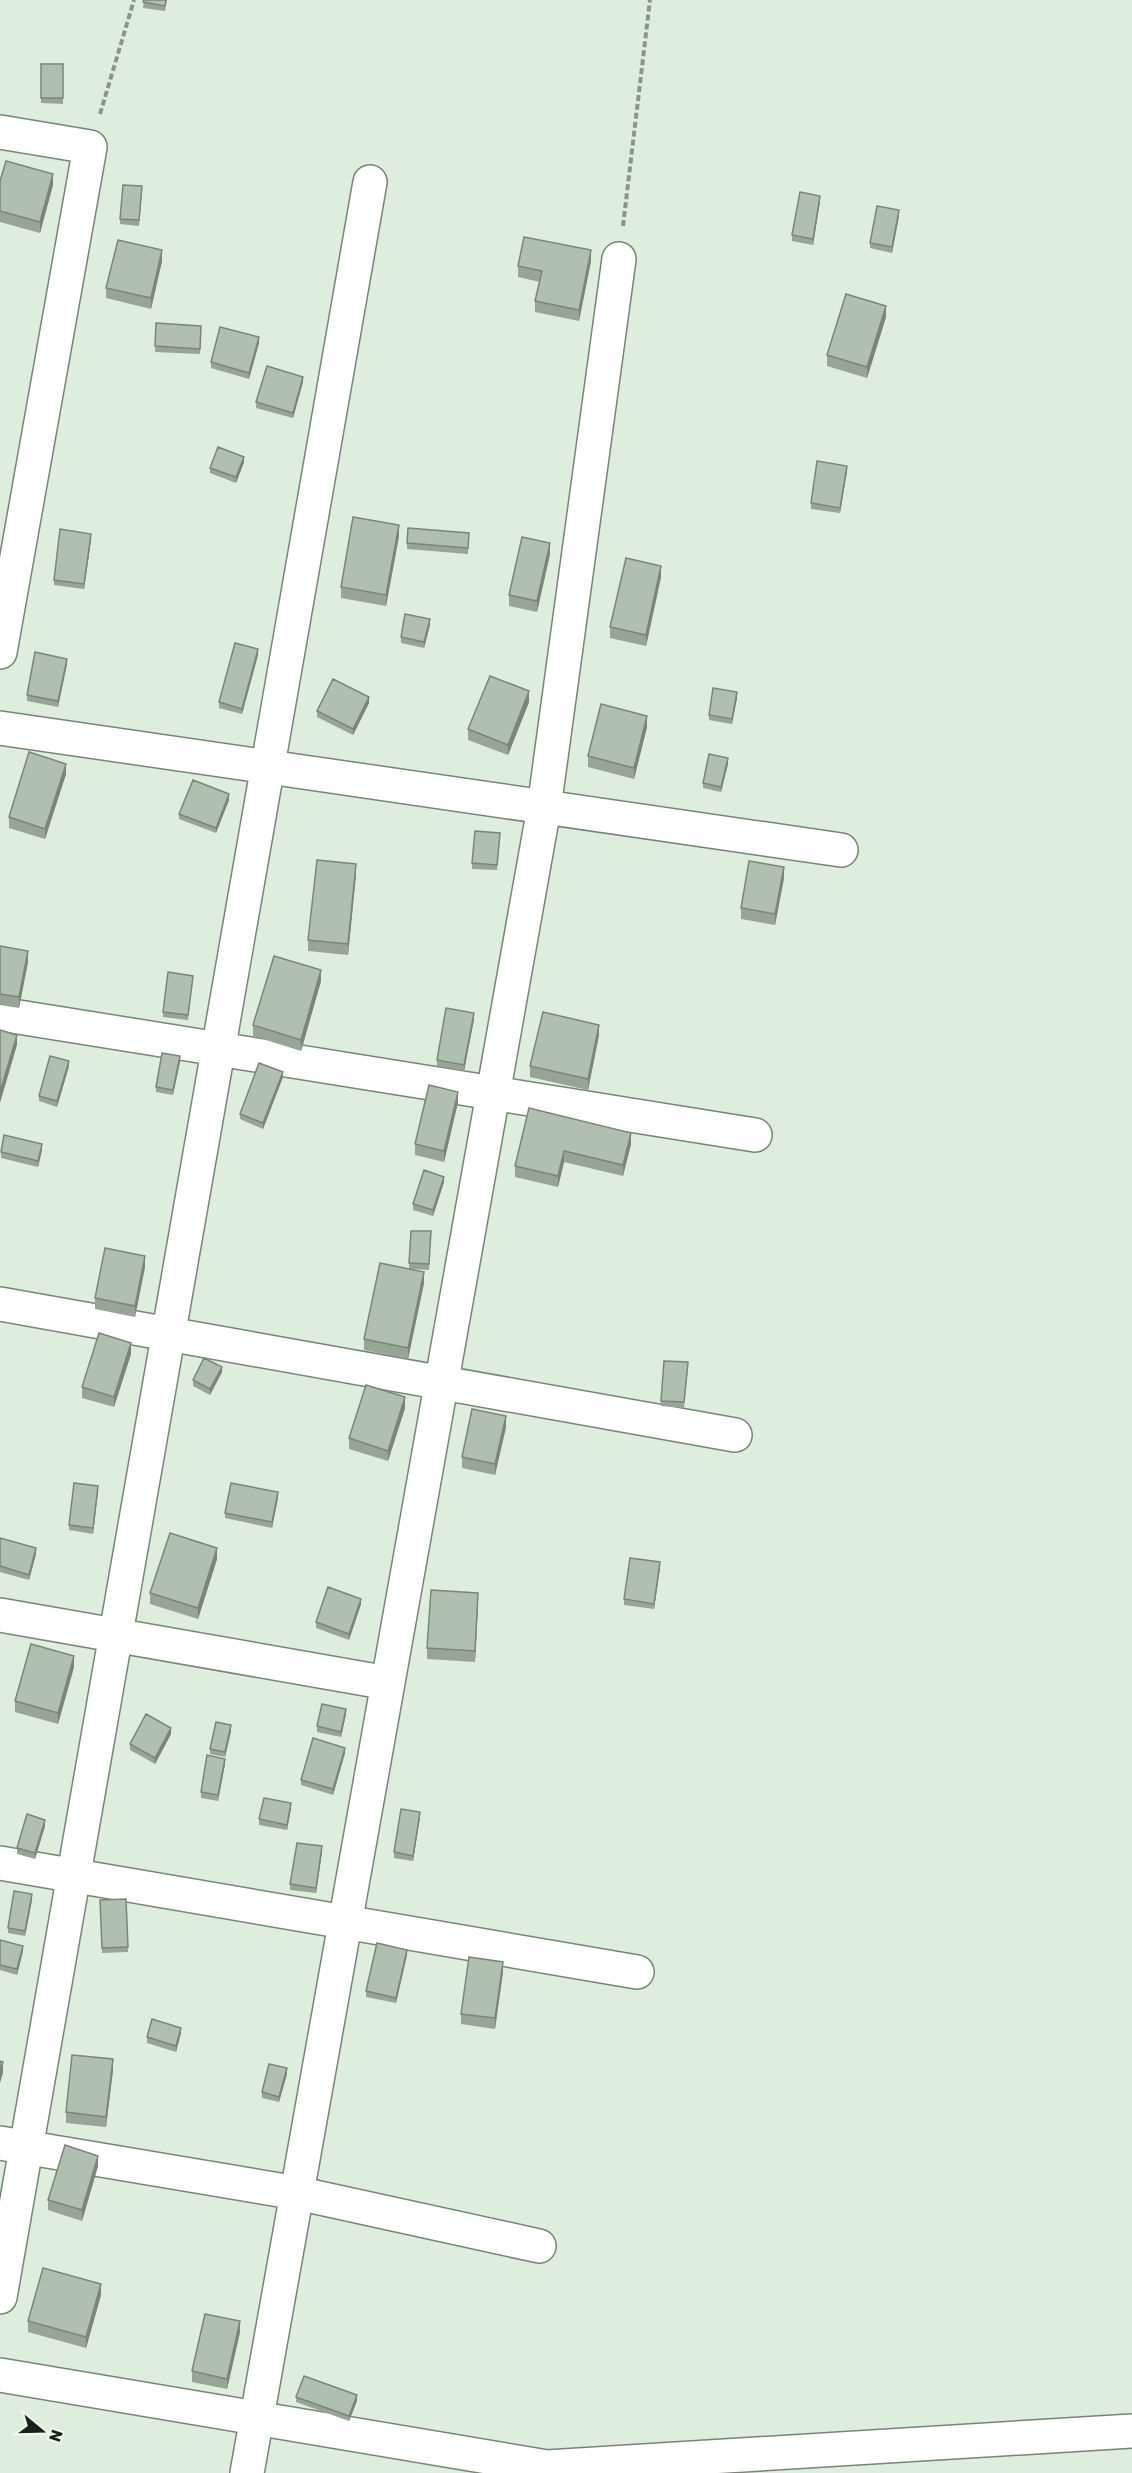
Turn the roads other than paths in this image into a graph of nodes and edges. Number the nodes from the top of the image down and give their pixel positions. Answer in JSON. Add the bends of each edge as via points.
{"nodes":[{"id":1,"x":0,"y":132,"type":"edge"},
{"id":2,"x":370,"y":182,"type":"dead end"},
{"id":3,"x":619,"y":259,"type":"road end"},
{"id":4,"x":0,"y":652,"type":"edge"},
{"id":5,"x":0,"y":728,"type":"edge"},
{"id":6,"x":268,"y":767,"type":"junction"},
{"id":7,"x":544,"y":808,"type":"junction"},
{"id":8,"x":841,"y":850,"type":"dead end"},
{"id":9,"x":0,"y":1014,"type":"edge"},
{"id":10,"x":218,"y":1048,"type":"junction"},
{"id":11,"x":494,"y":1092,"type":"junction"},
{"id":12,"x":755,"y":1135,"type":"dead end"},
{"id":13,"x":0,"y":1304,"type":"edge"},
{"id":14,"x":169,"y":1334,"type":"junction"},
{"id":15,"x":442,"y":1382,"type":"junction"},
{"id":16,"x":735,"y":1435,"type":"dead end"},
{"id":17,"x":0,"y":1615,"type":"edge"},
{"id":18,"x":116,"y":1635,"type":"junction"},
{"id":19,"x":388,"y":1683,"type":"junction"},
{"id":20,"x":0,"y":1863,"type":"edge"},
{"id":21,"x":74,"y":1876,"type":"junction"},
{"id":22,"x":345,"y":1922,"type":"junction"},
{"id":23,"x":637,"y":1972,"type":"dead end"},
{"id":24,"x":13,"y":2145,"type":"edge"},
{"id":25,"x":297,"y":2193,"type":"junction"},
{"id":26,"x":539,"y":2246,"type":"dead end"},
{"id":27,"x":0,"y":2298,"type":"edge"},
{"id":28,"x":0,"y":2375,"type":"edge"},
{"id":29,"x":257,"y":2419,"type":"junction"},
{"id":30,"x":1132,"y":2430,"type":"edge"},
{"id":31,"x":546,"y":2470,"type":"edge"},
{"id":32,"x":247,"y":2473,"type":"edge"}],
"edges":[{"from":1,"to":4,"type":"street","via":[[90,147]]},
{"from":2,"to":6,"type":"street"},
{"from":3,"to":7,"type":"street"},
{"from":5,"to":6,"type":"street"},
{"from":6,"to":7,"type":"street"},
{"from":6,"to":10,"type":"street"},
{"from":7,"to":8,"type":"street"},
{"from":7,"to":11,"type":"street"},
{"from":9,"to":10,"type":"street"},
{"from":10,"to":11,"type":"street"},
{"from":10,"to":14,"type":"street"},
{"from":11,"to":12,"type":"street"},
{"from":11,"to":15,"type":"street"},
{"from":13,"to":14,"type":"street"},
{"from":14,"to":15,"type":"street"},
{"from":14,"to":18,"type":"street"},
{"from":15,"to":16,"type":"street"},
{"from":15,"to":19,"type":"street"},
{"from":17,"to":18,"type":"street"},
{"from":18,"to":19,"type":"street"},
{"from":18,"to":21,"type":"street"},
{"from":19,"to":22,"type":"street"},
{"from":20,"to":21,"type":"street"},
{"from":21,"to":22,"type":"street"},
{"from":21,"to":24,"type":"street"},
{"from":22,"to":23,"type":"street"},
{"from":22,"to":25,"type":"street"},
{"from":24,"to":25,"type":"street"},
{"from":24,"to":27,"type":"street"},
{"from":25,"to":26,"type":"street"},
{"from":25,"to":29,"type":"street"},
{"from":28,"to":29,"type":"street"},
{"from":29,"to":31,"type":"street"},
{"from":29,"to":32,"type":"street"},
{"from":30,"to":31,"type":"street"}]}
